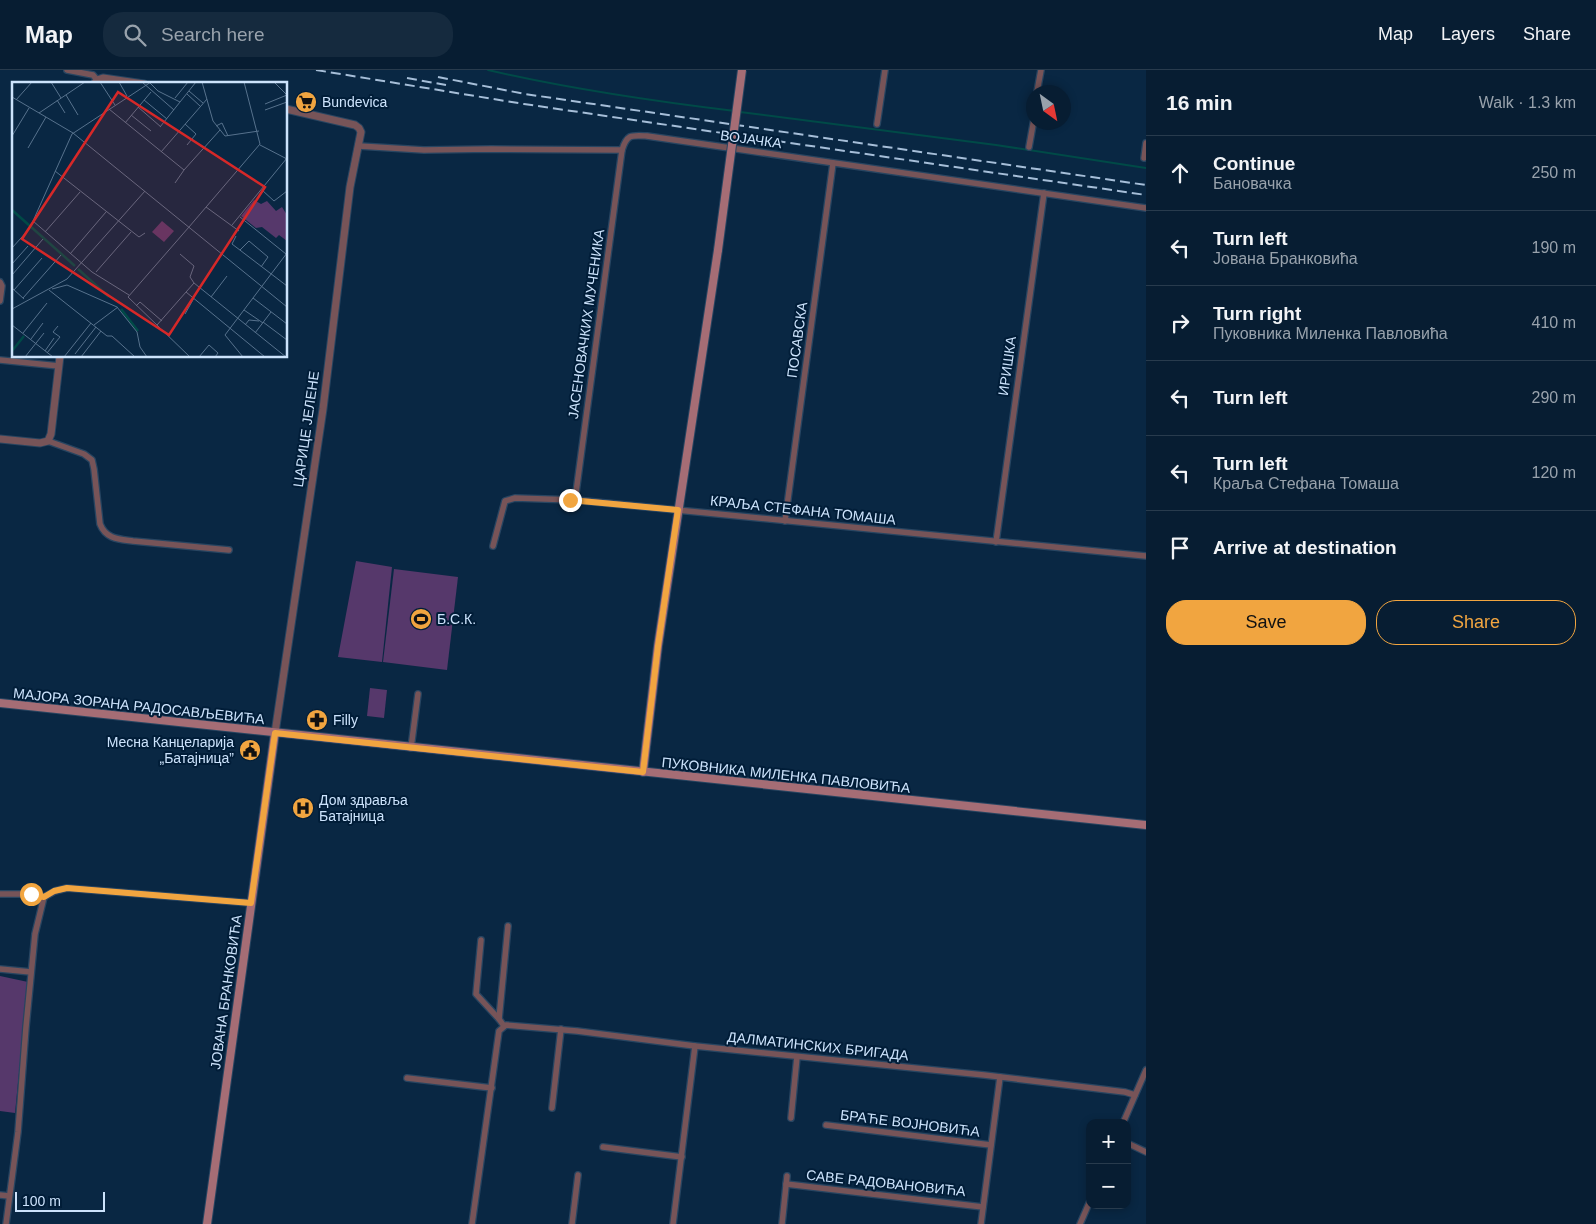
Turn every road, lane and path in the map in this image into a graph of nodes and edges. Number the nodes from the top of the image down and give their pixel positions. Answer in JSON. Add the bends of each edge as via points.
{"nodes":[{"id":1,"x":67,"y":70,"type":"edge"},
{"id":2,"x":742,"y":70,"type":"edge"},
{"id":3,"x":885,"y":70,"type":"edge"},
{"id":4,"x":1041,"y":70,"type":"edge"},
{"id":5,"x":96,"y":82,"type":"edge"},
{"id":6,"x":130,"y":82,"type":"edge"},
{"id":7,"x":1038,"y":85,"type":"edge"},
{"id":8,"x":288,"y":109,"type":"edge"},
{"id":9,"x":877,"y":124,"type":"dead end"},
{"id":10,"x":1032,"y":130,"type":"edge"},
{"id":11,"x":1146,"y":143,"type":"edge"},
{"id":12,"x":359,"y":146,"type":"junction"},
{"id":13,"x":1030,"y":147,"type":"dead end"},
{"id":14,"x":622,"y":150,"type":"junction"},
{"id":15,"x":1144,"y":158,"type":"dead end"},
{"id":16,"x":833,"y":163,"type":"junction"},
{"id":17,"x":1044,"y":193,"type":"junction"},
{"id":18,"x":1146,"y":208,"type":"edge"},
{"id":19,"x":0,"y":282,"type":"edge"},
{"id":20,"x":0,"y":301,"type":"edge"},
{"id":21,"x":60,"y":358,"type":"edge"},
{"id":22,"x":0,"y":360,"type":"edge"},
{"id":23,"x":59,"y":366,"type":"junction"},
{"id":24,"x":0,"y":439,"type":"edge"},
{"id":25,"x":48,"y":441,"type":"junction"},
{"id":26,"x":575,"y":500,"type":"junction"},
{"id":27,"x":678,"y":510,"type":"junction"},
{"id":28,"x":785,"y":521,"type":"junction"},
{"id":29,"x":996,"y":542,"type":"junction"},
{"id":30,"x":493,"y":546,"type":"dead end"},
{"id":31,"x":229,"y":550,"type":"dead end"},
{"id":32,"x":1146,"y":556,"type":"edge"},
{"id":33,"x":418,"y":694,"type":"dead end"},
{"id":34,"x":0,"y":703,"type":"edge"},
{"id":35,"x":275,"y":733,"type":"junction"},
{"id":36,"x":411,"y":748,"type":"junction"},
{"id":37,"x":643,"y":772,"type":"junction"},
{"id":38,"x":1146,"y":825,"type":"edge"},
{"id":39,"x":0,"y":894,"type":"edge"},
{"id":40,"x":44,"y":897,"type":"junction"},
{"id":41,"x":251,"y":903,"type":"junction"},
{"id":42,"x":508,"y":926,"type":"dead end"},
{"id":43,"x":481,"y":940,"type":"dead end"},
{"id":44,"x":0,"y":969,"type":"edge"},
{"id":45,"x":31,"y":972,"type":"junction"},
{"id":46,"x":500,"y":1019,"type":"junction"},
{"id":47,"x":502,"y":1028,"type":"junction"},
{"id":48,"x":561,"y":1029,"type":"junction"},
{"id":49,"x":695,"y":1046,"type":"junction"},
{"id":50,"x":797,"y":1057,"type":"junction"},
{"id":51,"x":1146,"y":1070,"type":"edge"},
{"id":52,"x":1000,"y":1077,"type":"junction"},
{"id":53,"x":407,"y":1078,"type":"dead end"},
{"id":54,"x":492,"y":1088,"type":"junction"},
{"id":55,"x":1135,"y":1095,"type":"junction"},
{"id":56,"x":552,"y":1108,"type":"dead end"},
{"id":57,"x":791,"y":1118,"type":"dead end"},
{"id":58,"x":1126,"y":1119,"type":"edge"},
{"id":59,"x":826,"y":1125,"type":"dead end"},
{"id":60,"x":991,"y":1145,"type":"junction"},
{"id":61,"x":1131,"y":1145,"type":"edge"},
{"id":62,"x":603,"y":1147,"type":"dead end"},
{"id":63,"x":1146,"y":1152,"type":"edge"},
{"id":64,"x":682,"y":1157,"type":"junction"},
{"id":65,"x":578,"y":1175,"type":"dead end"},
{"id":66,"x":787,"y":1176,"type":"dead end"},
{"id":67,"x":786,"y":1184,"type":"junction"},
{"id":68,"x":0,"y":1195,"type":"edge"},
{"id":69,"x":9,"y":1196,"type":"junction"},
{"id":70,"x":983,"y":1206,"type":"junction"},
{"id":71,"x":1087,"y":1209,"type":"edge"},
{"id":72,"x":6,"y":1224,"type":"edge"},
{"id":73,"x":207,"y":1224,"type":"edge"},
{"id":74,"x":472,"y":1224,"type":"edge"},
{"id":75,"x":572,"y":1224,"type":"edge"},
{"id":76,"x":673,"y":1224,"type":"edge"},
{"id":77,"x":782,"y":1224,"type":"edge"},
{"id":78,"x":981,"y":1224,"type":"edge"},
{"id":79,"x":1080,"y":1224,"type":"edge"}],
"edges":[{"from":1,"to":5,"type":"street","via":[[93,75]]},
{"from":2,"to":27,"type":"main road","bridge":true},
{"from":3,"to":9,"type":"street"},
{"from":4,"to":7,"type":"street"},
{"from":5,"to":6,"type":"street","via":[[103,78]]},
{"from":8,"to":12,"type":"street","name":"ЦАРИЦЕ ЈЕЛЕНЕ","via":[[355,124],[360,132]]},
{"from":10,"to":13,"type":"street"},
{"from":11,"to":15,"type":"street"},
{"from":12,"to":14,"type":"street","via":[[424,150]]},
{"from":12,"to":35,"type":"street","name":"ЦАРИЦЕ ЈЕЛЕНЕ","via":[[350,187],[323,409]]},
{"from":14,"to":16,"type":"street","name":"ВОЈАЧКА","via":[[626,139],[637,136]]},
{"from":14,"to":26,"type":"street","name":"ЈАСЕНОВАЧКИХ МУЧЕНИКА"},
{"from":16,"to":17,"type":"street","name":"ВОЈАЧКА"},
{"from":16,"to":28,"type":"street","name":"ПОСАВСКА"},
{"from":17,"to":18,"type":"street","name":"ВОЈАЧКА"},
{"from":17,"to":29,"type":"street","name":"ИРИШКА"},
{"from":19,"to":20,"type":"street"},
{"from":21,"to":23,"type":"street"},
{"from":22,"to":23,"type":"street"},
{"from":23,"to":25,"type":"street"},
{"from":24,"to":25,"type":"street"},
{"from":25,"to":31,"type":"street","via":[[92,460],[100,524],[109,535],[117,539]]},
{"from":26,"to":27,"type":"street","name":"КРАЉА СТЕФАНА ТОМАША"},
{"from":26,"to":30,"type":"street","name":"КРАЉА СТЕФАНА ТОМАША","via":[[508,499],[502,506]]},
{"from":27,"to":28,"type":"street","name":"КРАЉА СТЕФАНА ТОМАША"},
{"from":27,"to":37,"type":"main road"},
{"from":28,"to":29,"type":"street","name":"КРАЉА СТЕФАНА ТОМАША"},
{"from":29,"to":32,"type":"street","name":"КРАЉА СТЕФАНА ТОМАША"},
{"from":33,"to":36,"type":"street"},
{"from":34,"to":35,"type":"main road","name":"МАЈОРА ЗОРАНА РАДОСАВЉЕВИЋА"},
{"from":35,"to":36,"type":"main road","name":"ПУКОВНИКА МИЛЕНКА ПАВЛОВИЋА"},
{"from":35,"to":41,"type":"main road","name":"ЈОВАНА БРАНКОВИЋА"},
{"from":36,"to":37,"type":"main road","name":"ПУКОВНИКА МИЛЕНКА ПАВЛОВИЋА"},
{"from":37,"to":38,"type":"main road","name":"ПУКОВНИКА МИЛЕНКА ПАВЛОВИЋА"},
{"from":39,"to":40,"type":"street"},
{"from":40,"to":41,"type":"street","via":[[67,888]]},
{"from":40,"to":45,"type":"street","via":[[35,934]]},
{"from":41,"to":73,"type":"main road","name":"ЈОВАНА БРАНКОВИЋА"},
{"from":42,"to":46,"type":"street"},
{"from":43,"to":46,"type":"street","via":[[476,994]]},
{"from":44,"to":45,"type":"street"},
{"from":45,"to":69,"type":"street","via":[[18,1132]]},
{"from":46,"to":47,"type":"street"},
{"from":47,"to":48,"type":"street","name":"ДАЛМАТИНСКИХ БРИГАДА","via":[[509,1024]]},
{"from":47,"to":54,"type":"street"},
{"from":48,"to":49,"type":"street","name":"ДАЛМАТИНСКИХ БРИГАДА"},
{"from":48,"to":56,"type":"street"},
{"from":49,"to":50,"type":"street","name":"ДАЛМАТИНСКИХ БРИГАДА"},
{"from":49,"to":64,"type":"street"},
{"from":50,"to":52,"type":"street","name":"ДАЛМАТИНСКИХ БРИГАДА"},
{"from":50,"to":57,"type":"street"},
{"from":51,"to":55,"type":"street"},
{"from":52,"to":55,"type":"street","name":"ДАЛМАТИНСКИХ БРИГАДА"},
{"from":52,"to":60,"type":"street"},
{"from":53,"to":54,"type":"street"},
{"from":54,"to":74,"type":"street"},
{"from":55,"to":58,"type":"street"},
{"from":59,"to":60,"type":"street","name":"БРАЋЕ ВОЈНОВИЋА"},
{"from":60,"to":70,"type":"street"},
{"from":61,"to":63,"type":"street"},
{"from":62,"to":64,"type":"street"},
{"from":64,"to":76,"type":"street"},
{"from":65,"to":75,"type":"street"},
{"from":66,"to":67,"type":"street"},
{"from":67,"to":70,"type":"street","name":"САВЕ РАДОВАНОВИЋА"},
{"from":67,"to":77,"type":"street"},
{"from":68,"to":69,"type":"street"},
{"from":69,"to":72,"type":"street"},
{"from":70,"to":78,"type":"street"},
{"from":71,"to":79,"type":"street"}]}
